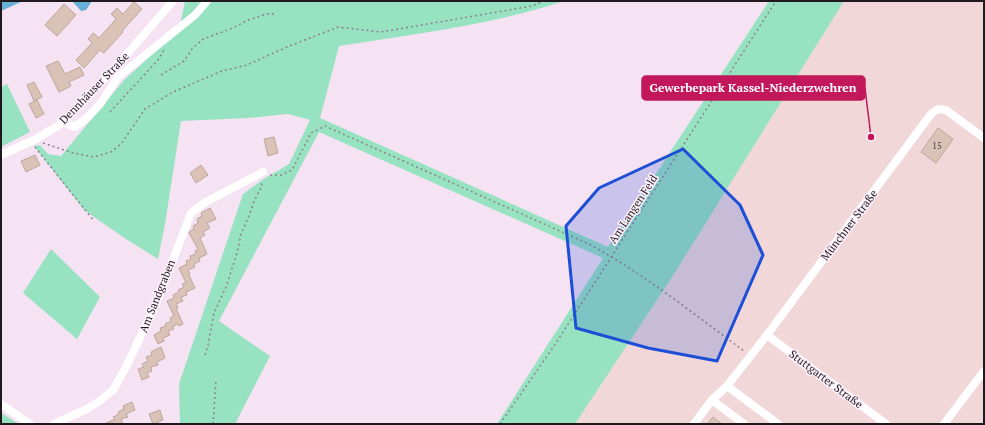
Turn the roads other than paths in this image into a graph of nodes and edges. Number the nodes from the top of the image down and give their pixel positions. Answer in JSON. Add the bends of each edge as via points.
{"nodes":[{"id":1,"x":173,"y":1,"type":"edge"},
{"id":2,"x":207,"y":1,"type":"edge"},
{"id":3,"x":63,"y":122,"type":"junction"},
{"id":4,"x":984,"y":138,"type":"edge"},
{"id":5,"x":1,"y":155,"type":"edge"},
{"id":6,"x":261,"y":173,"type":"road end"},
{"id":7,"x":767,"y":335,"type":"junction"},
{"id":8,"x":984,"y":370,"type":"edge"},
{"id":9,"x":727,"y":386,"type":"junction"},
{"id":10,"x":712,"y":400,"type":"junction"},
{"id":11,"x":1,"y":404,"type":"edge"},
{"id":12,"x":30,"y":424,"type":"edge"},
{"id":13,"x":54,"y":424,"type":"edge"},
{"id":14,"x":694,"y":424,"type":"edge"},
{"id":15,"x":744,"y":424,"type":"edge"},
{"id":16,"x":778,"y":424,"type":"edge"},
{"id":17,"x":886,"y":424,"type":"edge"},
{"id":18,"x":944,"y":424,"type":"edge"}],
"edges":[{"from":1,"to":3,"type":"street","name":"Dennhäuser Straße","via":[[115,68]]},
{"from":2,"to":3,"type":"street","via":[[195,15],[118,77],[88,117],[75,127]]},
{"from":3,"to":5,"type":"street","name":"Dennhäuser Straße"},
{"from":4,"to":7,"type":"street","name":"Münchner Straße","via":[[946,110],[938,110],[931,114]]},
{"from":6,"to":13,"type":"street","name":"Am Sandgraben","via":[[204,203],[191,213],[156,304],[113,390],[87,409]]},
{"from":7,"to":9,"type":"street","name":"Münchner Straße"},
{"from":7,"to":17,"type":"street","name":"Stuttgarter Straße"},
{"from":8,"to":18,"type":"street"},
{"from":9,"to":10,"type":"street","name":"Münchner Straße"},
{"from":9,"to":16,"type":"street"},
{"from":10,"to":14,"type":"street","name":"Münchner Straße"},
{"from":10,"to":15,"type":"street"},
{"from":11,"to":12,"type":"street"}]}
